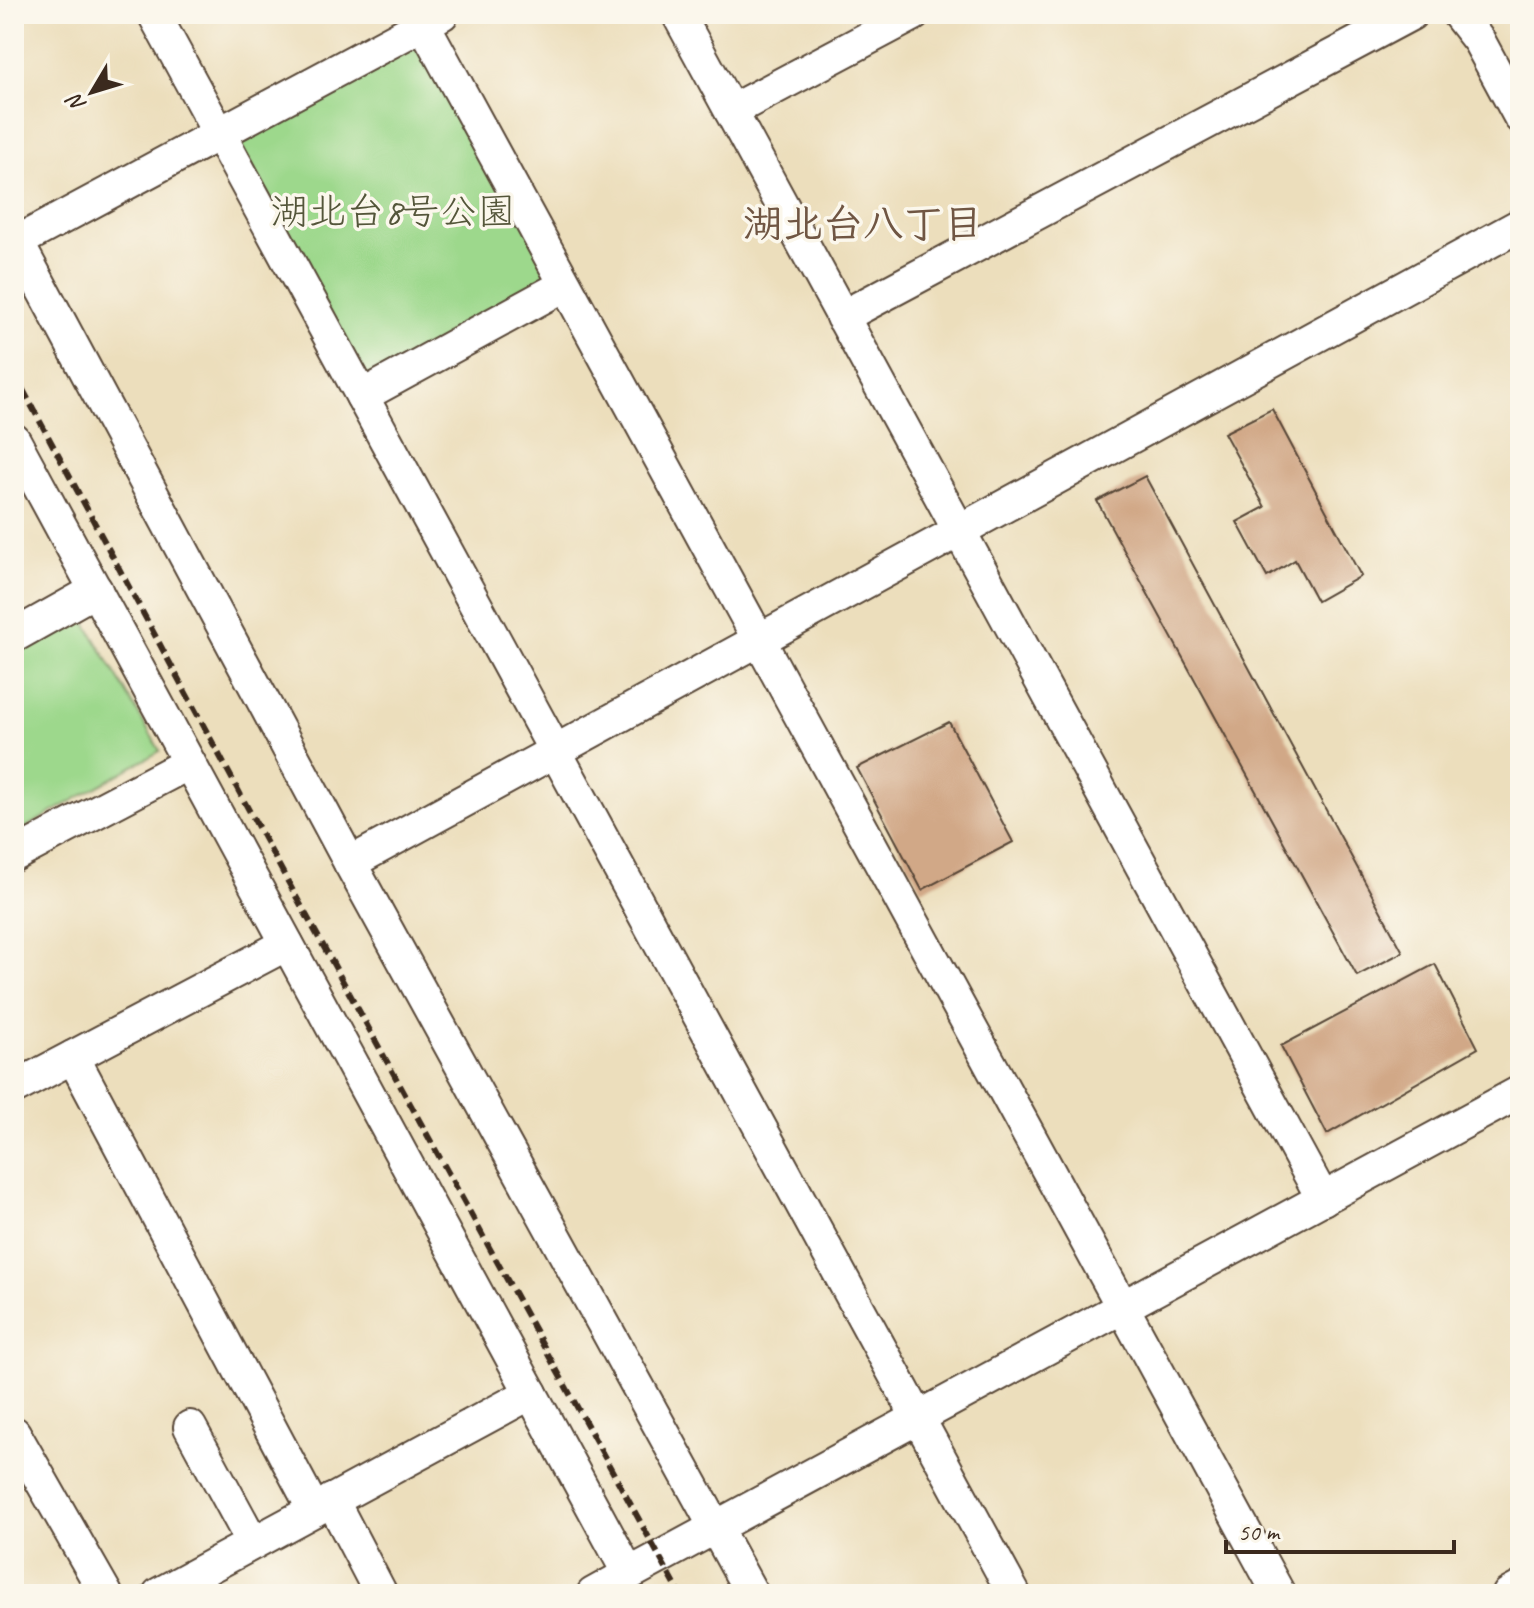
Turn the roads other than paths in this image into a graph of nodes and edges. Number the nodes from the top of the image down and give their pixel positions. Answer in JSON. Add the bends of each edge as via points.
{"nodes":[{"id":1,"x":154,"y":14,"type":"edge"},
{"id":2,"x":678,"y":14,"type":"edge"},
{"id":3,"x":914,"y":14,"type":"edge"},
{"id":4,"x":1411,"y":14,"type":"edge"},
{"id":5,"x":1458,"y":14,"type":"edge"},
{"id":6,"x":428,"y":17,"type":"edge"},
{"id":7,"x":731,"y":111,"type":"junction"},
{"id":8,"x":1520,"y":117,"type":"edge"},
{"id":9,"x":219,"y":133,"type":"junction"},
{"id":10,"x":1520,"y":225,"type":"edge"},
{"id":11,"x":15,"y":240,"type":"edge"},
{"id":12,"x":565,"y":285,"type":"junction"},
{"id":13,"x":842,"y":317,"type":"junction"},
{"id":14,"x":362,"y":396,"type":"junction"},
{"id":15,"x":14,"y":440,"type":"edge"},
{"id":16,"x":959,"y":531,"type":"junction"},
{"id":17,"x":96,"y":590,"type":"junction"},
{"id":18,"x":14,"y":636,"type":"edge"},
{"id":19,"x":758,"y":640,"type":"junction"},
{"id":20,"x":556,"y":751,"type":"junction"},
{"id":21,"x":189,"y":763,"type":"junction"},
{"id":22,"x":14,"y":855,"type":"edge"},
{"id":23,"x":350,"y":863,"type":"junction"},
{"id":24,"x":287,"y":944,"type":"junction"},
{"id":25,"x":73,"y":1057,"type":"junction"},
{"id":26,"x":14,"y":1088,"type":"edge"},
{"id":27,"x":1520,"y":1092,"type":"edge"},
{"id":28,"x":1323,"y":1199,"type":"junction"},
{"id":29,"x":1122,"y":1306,"type":"junction"},
{"id":30,"x":531,"y":1393,"type":"junction"},
{"id":31,"x":919,"y":1419,"type":"junction"},
{"id":32,"x":190,"y":1427,"type":"dead end"},
{"id":33,"x":14,"y":1433,"type":"edge"},
{"id":34,"x":323,"y":1505,"type":"junction"},
{"id":35,"x":715,"y":1528,"type":"junction"},
{"id":36,"x":253,"y":1543,"type":"junction"},
{"id":37,"x":629,"y":1574,"type":"junction"},
{"id":38,"x":1520,"y":1588,"type":"edge"},
{"id":39,"x":106,"y":1594,"type":"edge"},
{"id":40,"x":159,"y":1594,"type":"edge"},
{"id":41,"x":381,"y":1594,"type":"edge"},
{"id":42,"x":593,"y":1594,"type":"edge"},
{"id":43,"x":752,"y":1594,"type":"edge"},
{"id":44,"x":1014,"y":1594,"type":"edge"},
{"id":45,"x":1279,"y":1594,"type":"edge"},
{"id":46,"x":1509,"y":1594,"type":"edge"}],
"edges":[{"from":1,"to":9,"type":"street"},
{"from":2,"to":7,"type":"street"},
{"from":3,"to":7,"type":"street"},
{"from":4,"to":13,"type":"street"},
{"from":5,"to":8,"type":"street","via":[[1479,41]]},
{"from":6,"to":9,"type":"street"},
{"from":6,"to":12,"type":"street"},
{"from":7,"to":13,"type":"street"},
{"from":9,"to":11,"type":"street"},
{"from":9,"to":14,"type":"street"},
{"from":10,"to":16,"type":"street"},
{"from":11,"to":23,"type":"street"},
{"from":12,"to":14,"type":"street"},
{"from":12,"to":19,"type":"street"},
{"from":13,"to":16,"type":"street"},
{"from":14,"to":20,"type":"street"},
{"from":15,"to":17,"type":"street"},
{"from":16,"to":19,"type":"street"},
{"from":16,"to":28,"type":"street"},
{"from":17,"to":18,"type":"street"},
{"from":17,"to":21,"type":"street"},
{"from":19,"to":20,"type":"street"},
{"from":19,"to":29,"type":"street"},
{"from":20,"to":23,"type":"street"},
{"from":20,"to":31,"type":"street"},
{"from":21,"to":22,"type":"street"},
{"from":21,"to":24,"type":"street"},
{"from":23,"to":35,"type":"street"},
{"from":24,"to":25,"type":"street"},
{"from":24,"to":30,"type":"street"},
{"from":25,"to":26,"type":"street"},
{"from":25,"to":34,"type":"street"},
{"from":27,"to":28,"type":"street"},
{"from":28,"to":29,"type":"street"},
{"from":29,"to":31,"type":"street"},
{"from":29,"to":45,"type":"street"},
{"from":30,"to":34,"type":"street"},
{"from":30,"to":37,"type":"street"},
{"from":31,"to":35,"type":"street"},
{"from":31,"to":44,"type":"street"},
{"from":32,"to":36,"type":"street"},
{"from":33,"to":39,"type":"street"},
{"from":34,"to":36,"type":"street"},
{"from":34,"to":41,"type":"street"},
{"from":35,"to":37,"type":"street"},
{"from":35,"to":43,"type":"street"},
{"from":36,"to":40,"type":"street"},
{"from":37,"to":42,"type":"street"},
{"from":38,"to":46,"type":"street"}]}
